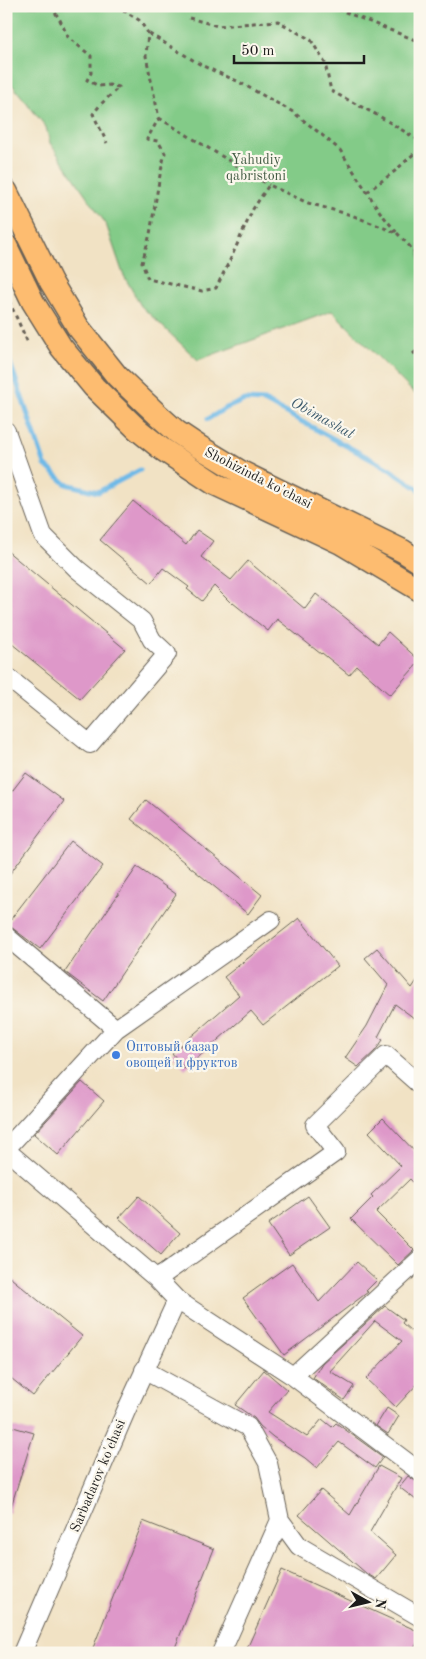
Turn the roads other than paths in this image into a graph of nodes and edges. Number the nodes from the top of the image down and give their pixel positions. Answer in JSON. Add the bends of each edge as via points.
{"nodes":[{"id":1,"x":6,"y":191,"type":"edge"},
{"id":2,"x":6,"y":246,"type":"edge"},
{"id":3,"x":6,"y":432,"type":"edge"},
{"id":4,"x":420,"y":562,"type":"edge"},
{"id":5,"x":420,"y":590,"type":"edge"},
{"id":6,"x":6,"y":676,"type":"edge"},
{"id":7,"x":272,"y":920,"type":"dead end"},
{"id":8,"x":6,"y":936,"type":"edge"},
{"id":9,"x":116,"y":1028,"type":"junction"},
{"id":10,"x":420,"y":1084,"type":"edge"},
{"id":11,"x":6,"y":1149,"type":"edge"},
{"id":12,"x":420,"y":1259,"type":"edge"},
{"id":13,"x":157,"y":1279,"type":"junction"},
{"id":14,"x":177,"y":1300,"type":"junction"},
{"id":15,"x":144,"y":1370,"type":"junction"},
{"id":16,"x":292,"y":1376,"type":"junction"},
{"id":17,"x":420,"y":1472,"type":"edge"},
{"id":18,"x":280,"y":1520,"type":"junction"},
{"id":19,"x":420,"y":1617,"type":"edge"},
{"id":20,"x":22,"y":1653,"type":"edge"},
{"id":21,"x":221,"y":1653,"type":"edge"}],
"edges":[{"from":1,"to":4,"type":"main road","name":"Shohizinda ko'chasi","via":[[51,282],[78,327],[117,376],[158,415],[191,442],[239,470]]},
{"from":2,"to":5,"type":"main road","name":"Shohizinda ko'chasi","via":[[33,302],[61,347],[94,387],[137,429],[215,484],[341,542]]},
{"from":3,"to":6,"type":"street","via":[[43,535],[77,569],[142,621],[152,640],[167,654],[90,744]]},
{"from":7,"to":9,"type":"street"},
{"from":8,"to":9,"type":"street"},
{"from":9,"to":11,"type":"street"},
{"from":10,"to":13,"type":"street","via":[[386,1055],[315,1125],[336,1152]]},
{"from":11,"to":13,"type":"street"},
{"from":12,"to":16,"type":"street"},
{"from":13,"to":14,"type":"street"},
{"from":14,"to":15,"type":"street","name":"Sarbadarov ko'chasi"},
{"from":14,"to":16,"type":"street"},
{"from":15,"to":18,"type":"street","via":[[248,1428],[268,1463]]},
{"from":15,"to":20,"type":"street","name":"Sarbadarov ko'chasi"},
{"from":16,"to":17,"type":"street"},
{"from":18,"to":19,"type":"street","via":[[299,1546]]},
{"from":18,"to":21,"type":"street"}]}
